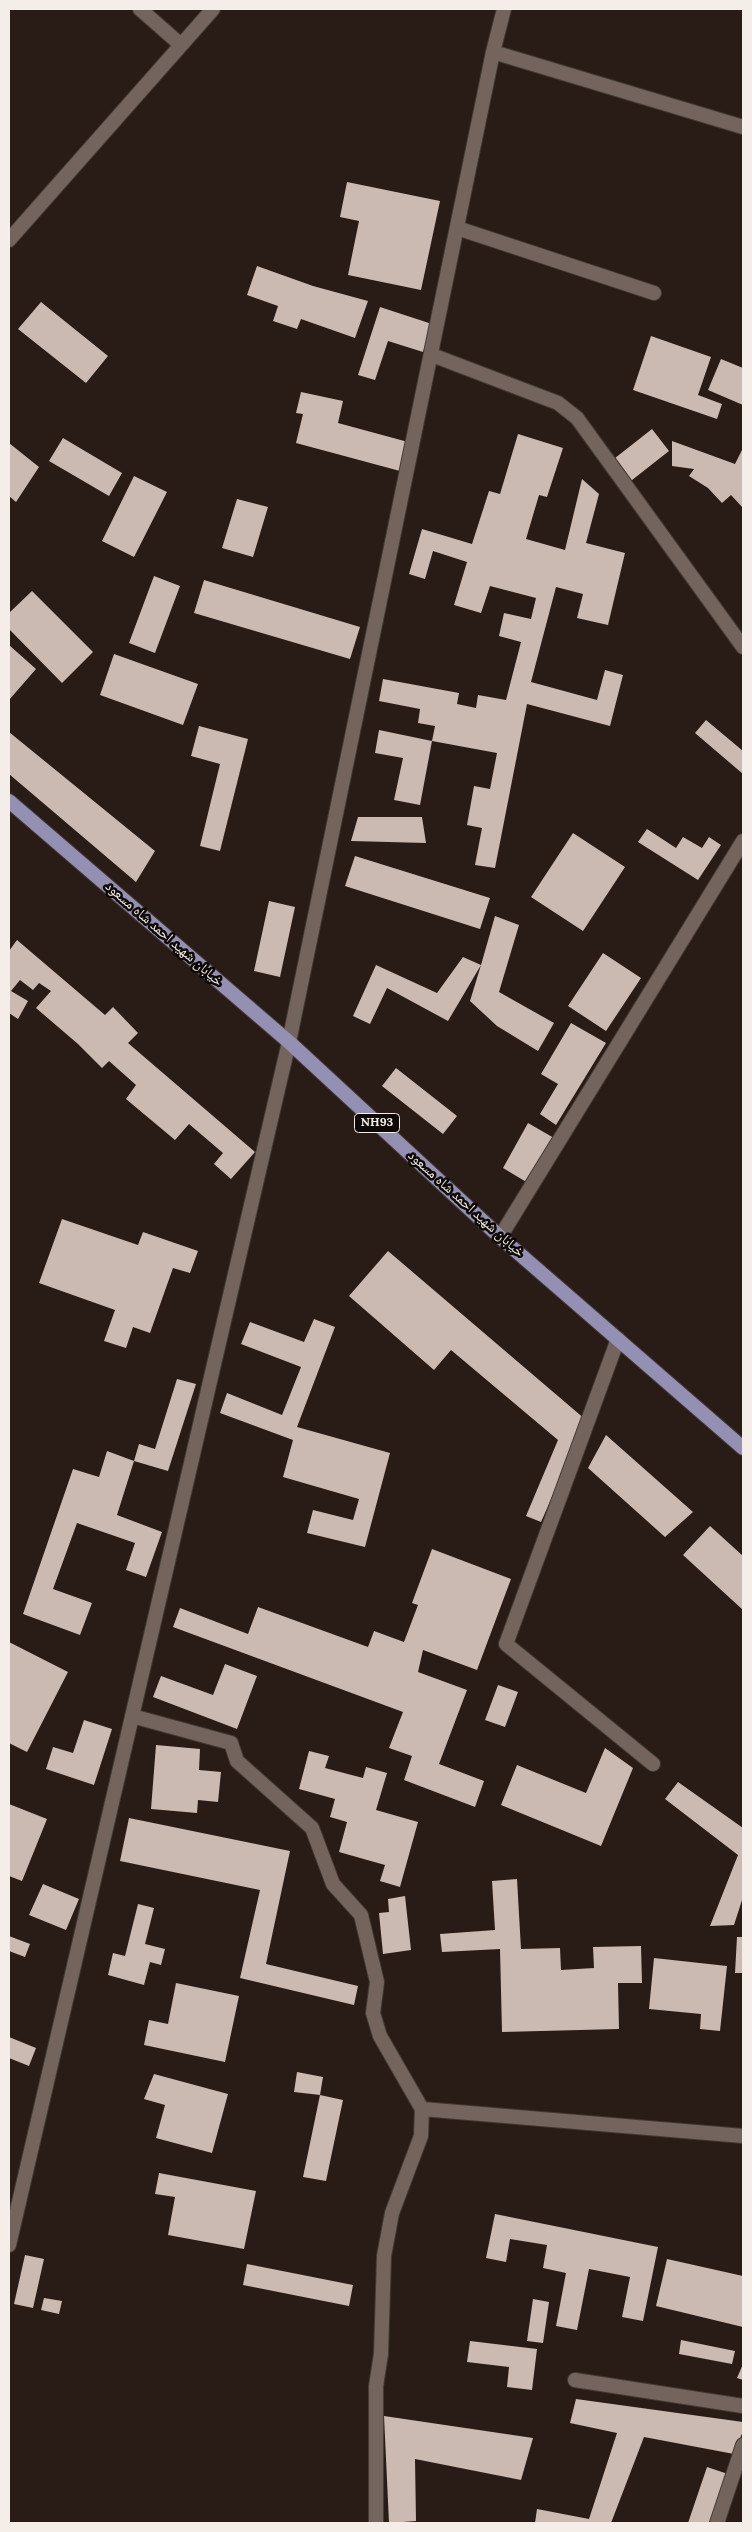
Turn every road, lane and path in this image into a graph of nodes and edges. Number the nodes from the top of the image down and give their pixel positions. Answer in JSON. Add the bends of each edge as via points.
{"nodes":[{"id":1,"x":140,"y":9,"type":"edge"},
{"id":2,"x":213,"y":9,"type":"edge"},
{"id":3,"x":504,"y":9,"type":"edge"},
{"id":4,"x":181,"y":45,"type":"junction"},
{"id":5,"x":493,"y":52,"type":"junction"},
{"id":6,"x":743,"y":127,"type":"edge"},
{"id":7,"x":457,"y":228,"type":"junction"},
{"id":8,"x":9,"y":240,"type":"edge"},
{"id":9,"x":654,"y":293,"type":"dead end"},
{"id":10,"x":432,"y":355,"type":"junction"},
{"id":11,"x":743,"y":647,"type":"edge"},
{"id":12,"x":9,"y":801,"type":"edge"},
{"id":13,"x":743,"y":841,"type":"edge"},
{"id":14,"x":290,"y":1042,"type":"junction"},
{"id":15,"x":500,"y":1237,"type":"junction"},
{"id":16,"x":618,"y":1339,"type":"junction"},
{"id":17,"x":743,"y":1448,"type":"edge"},
{"id":18,"x":132,"y":1716,"type":"junction"},
{"id":19,"x":653,"y":1764,"type":"dead end"},
{"id":20,"x":422,"y":2109,"type":"junction"},
{"id":21,"x":743,"y":2136,"type":"edge"},
{"id":22,"x":9,"y":2245,"type":"edge"},
{"id":23,"x":575,"y":2380,"type":"dead end"},
{"id":24,"x":743,"y":2406,"type":"edge"},
{"id":25,"x":743,"y":2445,"type":"edge"},
{"id":26,"x":376,"y":2523,"type":"edge"},
{"id":27,"x":717,"y":2523,"type":"edge"}],
"edges":[{"from":1,"to":4,"type":"street"},
{"from":2,"to":4,"type":"street"},
{"from":3,"to":5,"type":"street"},
{"from":4,"to":8,"type":"street"},
{"from":5,"to":6,"type":"street"},
{"from":5,"to":7,"type":"street"},
{"from":7,"to":9,"type":"street"},
{"from":7,"to":10,"type":"street"},
{"from":10,"to":11,"type":"street","via":[[558,404],[577,418]]},
{"from":10,"to":14,"type":"street"},
{"from":12,"to":14,"type":"main road","name":"خیابان شهید احمد شاه مسعود","number":"NH93"},
{"from":13,"to":15,"type":"street"},
{"from":14,"to":15,"type":"main road","name":"خیابان شهید احمد شاه مسعود","number":"NH93"},
{"from":14,"to":18,"type":"street"},
{"from":15,"to":16,"type":"main road","name":"خیابان شهید احمد شاه مسعود","number":"NH93"},
{"from":16,"to":17,"type":"main road","name":"خیابان شهید احمد شاه مسعود","number":"NH93"},
{"from":16,"to":19,"type":"street","via":[[506,1644]]},
{"from":18,"to":20,"type":"street","via":[[231,1743],[237,1761],[312,1828],[332,1884],[361,1915],[377,1982],[373,2013],[380,2036]]},
{"from":18,"to":22,"type":"street"},
{"from":20,"to":21,"type":"street"},
{"from":20,"to":26,"type":"street","via":[[421,2136],[392,2213],[384,2256],[381,2354],[376,2386]]},
{"from":23,"to":24,"type":"street"},
{"from":25,"to":27,"type":"street"}]}
